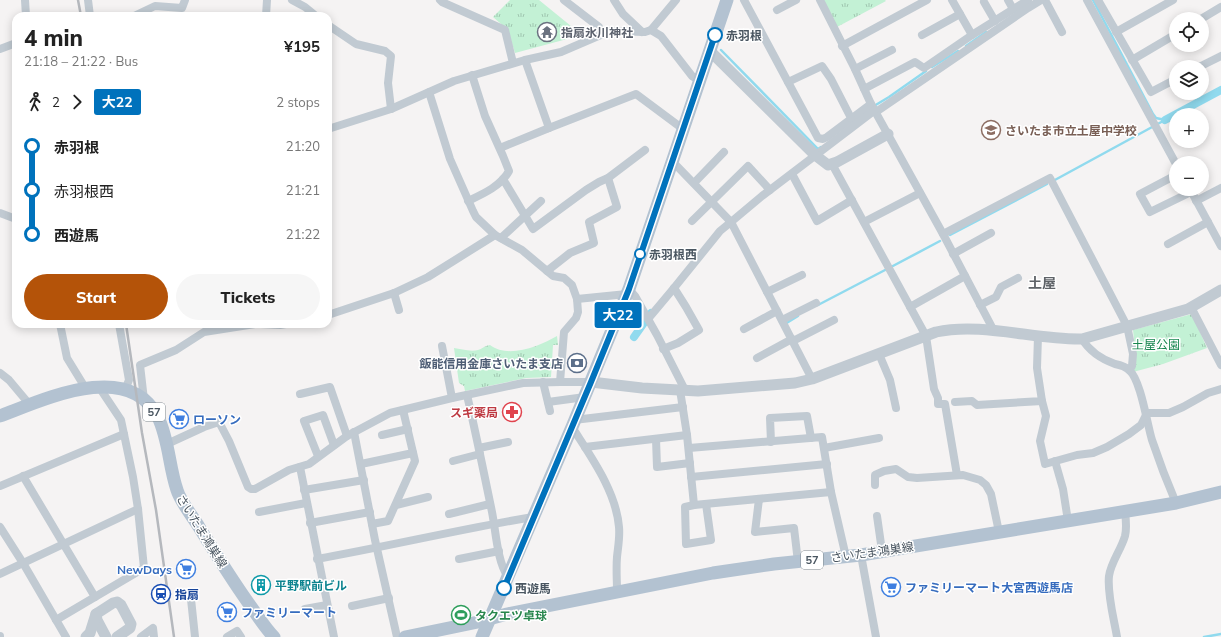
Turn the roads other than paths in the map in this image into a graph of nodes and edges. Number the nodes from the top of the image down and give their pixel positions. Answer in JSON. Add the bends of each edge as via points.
{"nodes":[{"id":1,"x":25,"y":0,"type":"edge"},
{"id":2,"x":88,"y":0,"type":"edge"},
{"id":3,"x":185,"y":0,"type":"edge"},
{"id":4,"x":266,"y":0,"type":"edge"},
{"id":5,"x":292,"y":0,"type":"edge"},
{"id":6,"x":440,"y":0,"type":"edge"},
{"id":7,"x":564,"y":0,"type":"edge"},
{"id":8,"x":614,"y":0,"type":"edge"},
{"id":9,"x":676,"y":0,"type":"edge"},
{"id":10,"x":727,"y":0,"type":"edge"},
{"id":11,"x":744,"y":0,"type":"edge"},
{"id":12,"x":796,"y":0,"type":"edge"},
{"id":13,"x":820,"y":0,"type":"edge"},
{"id":14,"x":927,"y":0,"type":"edge"},
{"id":15,"x":952,"y":0,"type":"edge"},
{"id":16,"x":1008,"y":0,"type":"edge"},
{"id":17,"x":1028,"y":0,"type":"edge"},
{"id":18,"x":1041,"y":0,"type":"edge"},
{"id":19,"x":1045,"y":0,"type":"edge"},
{"id":20,"x":1087,"y":0,"type":"edge"},
{"id":21,"x":1173,"y":0,"type":"edge"},
{"id":22,"x":1100,"y":1,"type":"edge"},
{"id":23,"x":984,"y":2,"type":"dead end"},
{"id":24,"x":1221,"y":7,"type":"edge"},
{"id":25,"x":1013,"y":9,"type":"junction"},
{"id":26,"x":777,"y":10,"type":"dead end"},
{"id":27,"x":26,"y":12,"type":"edge"},
{"id":28,"x":90,"y":12,"type":"edge"},
{"id":29,"x":142,"y":12,"type":"edge"},
{"id":30,"x":266,"y":12,"type":"edge"},
{"id":31,"x":311,"y":12,"type":"edge"},
{"id":32,"x":960,"y":14,"type":"junction"},
{"id":33,"x":1209,"y":14,"type":"edge"},
{"id":34,"x":995,"y":21,"type":"junction"},
{"id":35,"x":332,"y":28,"type":"edge"},
{"id":36,"x":651,"y":30,"type":"junction"},
{"id":37,"x":642,"y":32,"type":"junction"},
{"id":38,"x":1062,"y":32,"type":"dead end"},
{"id":39,"x":1116,"y":32,"type":"junction"},
{"id":40,"x":602,"y":34,"type":"junction"},
{"id":41,"x":922,"y":35,"type":"dead end"},
{"id":42,"x":972,"y":35,"type":"junction"},
{"id":43,"x":1169,"y":38,"type":"edge"},
{"id":44,"x":12,"y":44,"type":"edge"},
{"id":45,"x":842,"y":46,"type":"junction"},
{"id":46,"x":0,"y":49,"type":"edge"},
{"id":47,"x":892,"y":50,"type":"dead end"},
{"id":48,"x":710,"y":51,"type":"junction"},
{"id":49,"x":1221,"y":56,"type":"edge"},
{"id":50,"x":525,"y":60,"type":"junction"},
{"id":51,"x":1132,"y":60,"type":"junction"},
{"id":52,"x":1209,"y":62,"type":"edge"},
{"id":53,"x":514,"y":63,"type":"junction"},
{"id":54,"x":855,"y":69,"type":"junction"},
{"id":55,"x":472,"y":75,"type":"junction"},
{"id":56,"x":700,"y":80,"type":"junction"},
{"id":57,"x":788,"y":82,"type":"junction"},
{"id":58,"x":1169,"y":83,"type":"edge"},
{"id":59,"x":864,"y":90,"type":"junction"},
{"id":60,"x":429,"y":92,"type":"junction"},
{"id":61,"x":874,"y":108,"type":"junction"},
{"id":62,"x":391,"y":109,"type":"junction"},
{"id":63,"x":851,"y":118,"type":"junction"},
{"id":64,"x":332,"y":128,"type":"edge"},
{"id":65,"x":549,"y":128,"type":"junction"},
{"id":66,"x":683,"y":129,"type":"junction"},
{"id":67,"x":888,"y":134,"type":"junction"},
{"id":68,"x":500,"y":148,"type":"junction"},
{"id":69,"x":645,"y":150,"type":"dead end"},
{"id":70,"x":724,"y":152,"type":"dead end"},
{"id":71,"x":815,"y":155,"type":"junction"},
{"id":72,"x":1172,"y":156,"type":"edge"},
{"id":73,"x":672,"y":161,"type":"junction"},
{"id":74,"x":832,"y":164,"type":"junction"},
{"id":75,"x":792,"y":174,"type":"junction"},
{"id":76,"x":608,"y":178,"type":"junction"},
{"id":77,"x":503,"y":179,"type":"junction"},
{"id":78,"x":1169,"y":179,"type":"edge"},
{"id":79,"x":694,"y":183,"type":"junction"},
{"id":80,"x":1221,"y":188,"type":"edge"},
{"id":81,"x":770,"y":190,"type":"junction"},
{"id":82,"x":920,"y":192,"type":"junction"},
{"id":83,"x":1180,"y":196,"type":"edge"},
{"id":84,"x":1194,"y":196,"type":"edge"},
{"id":85,"x":852,"y":200,"type":"junction"},
{"id":86,"x":468,"y":201,"type":"junction"},
{"id":87,"x":541,"y":201,"type":"dead end"},
{"id":88,"x":712,"y":201,"type":"junction"},
{"id":89,"x":1196,"y":201,"type":"junction"},
{"id":90,"x":0,"y":213,"type":"edge"},
{"id":91,"x":525,"y":215,"type":"junction"},
{"id":92,"x":12,"y":218,"type":"edge"},
{"id":93,"x":692,"y":221,"type":"dead end"},
{"id":94,"x":731,"y":222,"type":"junction"},
{"id":95,"x":864,"y":222,"type":"junction"},
{"id":96,"x":1208,"y":222,"type":"junction"},
{"id":97,"x":991,"y":233,"type":"dead end"},
{"id":98,"x":943,"y":234,"type":"junction"},
{"id":99,"x":498,"y":236,"type":"junction"},
{"id":100,"x":1168,"y":244,"type":"dead end"},
{"id":101,"x":1221,"y":246,"type":"edge"},
{"id":102,"x":953,"y":254,"type":"junction"},
{"id":103,"x":547,"y":271,"type":"junction"},
{"id":104,"x":802,"y":275,"type":"dead end"},
{"id":105,"x":965,"y":276,"type":"junction"},
{"id":106,"x":1018,"y":278,"type":"dead end"},
{"id":107,"x":674,"y":288,"type":"junction"},
{"id":108,"x":1221,"y":290,"type":"edge"},
{"id":109,"x":628,"y":291,"type":"junction"},
{"id":110,"x":767,"y":292,"type":"junction"},
{"id":111,"x":394,"y":293,"type":"junction"},
{"id":112,"x":577,"y":299,"type":"junction"},
{"id":113,"x":816,"y":304,"type":"dead end"},
{"id":114,"x":980,"y":305,"type":"junction"},
{"id":115,"x":910,"y":307,"type":"junction"},
{"id":116,"x":1191,"y":307,"type":"junction"},
{"id":117,"x":399,"y":310,"type":"dead end"},
{"id":118,"x":777,"y":311,"type":"junction"},
{"id":119,"x":332,"y":314,"type":"edge"},
{"id":120,"x":648,"y":319,"type":"junction"},
{"id":121,"x":782,"y":320,"type":"junction"},
{"id":122,"x":834,"y":320,"type":"dead end"},
{"id":123,"x":1127,"y":326,"type":"junction"},
{"id":124,"x":61,"y":328,"type":"edge"},
{"id":125,"x":120,"y":328,"type":"edge"},
{"id":126,"x":203,"y":328,"type":"edge"},
{"id":127,"x":744,"y":329,"type":"dead end"},
{"id":128,"x":994,"y":331,"type":"junction"},
{"id":129,"x":926,"y":336,"type":"junction"},
{"id":130,"x":1038,"y":336,"type":"junction"},
{"id":131,"x":1082,"y":339,"type":"junction"},
{"id":132,"x":792,"y":340,"type":"junction"},
{"id":133,"x":442,"y":346,"type":"dead end"},
{"id":134,"x":663,"y":349,"type":"junction"},
{"id":135,"x":878,"y":354,"type":"junction"},
{"id":136,"x":757,"y":358,"type":"dead end"},
{"id":137,"x":1221,"y":365,"type":"edge"},
{"id":138,"x":1129,"y":370,"type":"junction"},
{"id":139,"x":0,"y":373,"type":"edge"},
{"id":140,"x":812,"y":379,"type":"junction"},
{"id":141,"x":543,"y":382,"type":"junction"},
{"id":142,"x":560,"y":382,"type":"junction"},
{"id":143,"x":591,"y":382,"type":"junction"},
{"id":144,"x":99,"y":387,"type":"junction"},
{"id":145,"x":86,"y":389,"type":"junction"},
{"id":146,"x":1221,"y":389,"type":"edge"},
{"id":147,"x":125,"y":390,"type":"junction"},
{"id":148,"x":682,"y":390,"type":"junction"},
{"id":149,"x":300,"y":394,"type":"dead end"},
{"id":150,"x":467,"y":395,"type":"junction"},
{"id":151,"x":585,"y":397,"type":"junction"},
{"id":152,"x":452,"y":398,"type":"junction"},
{"id":153,"x":144,"y":400,"type":"junction"},
{"id":154,"x":1042,"y":401,"type":"junction"},
{"id":155,"x":548,"y":402,"type":"junction"},
{"id":156,"x":955,"y":402,"type":"dead end"},
{"id":157,"x":30,"y":405,"type":"junction"},
{"id":158,"x":683,"y":407,"type":"junction"},
{"id":159,"x":896,"y":408,"type":"dead end"},
{"id":160,"x":403,"y":410,"type":"junction"},
{"id":161,"x":550,"y":411,"type":"dead end"},
{"id":162,"x":1146,"y":415,"type":"junction"},
{"id":163,"x":0,"y":416,"type":"edge"},
{"id":164,"x":573,"y":424,"type":"junction"},
{"id":165,"x":408,"y":429,"type":"junction"},
{"id":166,"x":124,"y":434,"type":"junction"},
{"id":167,"x":350,"y":434,"type":"junction"},
{"id":168,"x":382,"y":435,"type":"dead end"},
{"id":169,"x":687,"y":435,"type":"junction"},
{"id":170,"x":811,"y":438,"type":"junction"},
{"id":171,"x":879,"y":438,"type":"dead end"},
{"id":172,"x":656,"y":439,"type":"junction"},
{"id":173,"x":508,"y":442,"type":"dead end"},
{"id":174,"x":771,"y":442,"type":"junction"},
{"id":175,"x":167,"y":444,"type":"junction"},
{"id":176,"x":334,"y":445,"type":"junction"},
{"id":177,"x":585,"y":447,"type":"junction"},
{"id":178,"x":689,"y":448,"type":"junction"},
{"id":179,"x":824,"y":448,"type":"junction"},
{"id":180,"x":479,"y":451,"type":"junction"},
{"id":181,"x":413,"y":453,"type":"junction"},
{"id":182,"x":318,"y":456,"type":"junction"},
{"id":183,"x":452,"y":461,"type":"dead end"},
{"id":184,"x":1055,"y":461,"type":"junction"},
{"id":185,"x":690,"y":462,"type":"junction"},
{"id":186,"x":361,"y":464,"type":"junction"},
{"id":187,"x":826,"y":464,"type":"junction"},
{"id":188,"x":300,"y":467,"type":"junction"},
{"id":189,"x":957,"y":475,"type":"junction"},
{"id":190,"x":23,"y":476,"type":"junction"},
{"id":191,"x":691,"y":477,"type":"junction"},
{"id":192,"x":364,"y":480,"type":"junction"},
{"id":193,"x":875,"y":485,"type":"dead end"},
{"id":194,"x":0,"y":486,"type":"edge"},
{"id":195,"x":304,"y":490,"type":"junction"},
{"id":196,"x":831,"y":492,"type":"junction"},
{"id":197,"x":1221,"y":492,"type":"edge"},
{"id":198,"x":428,"y":497,"type":"dead end"},
{"id":199,"x":759,"y":499,"type":"junction"},
{"id":200,"x":306,"y":503,"type":"junction"},
{"id":201,"x":1176,"y":503,"type":"junction"},
{"id":202,"x":490,"y":504,"type":"junction"},
{"id":203,"x":706,"y":504,"type":"junction"},
{"id":204,"x":396,"y":505,"type":"junction"},
{"id":205,"x":694,"y":505,"type":"junction"},
{"id":206,"x":138,"y":509,"type":"junction"},
{"id":207,"x":259,"y":512,"type":"dead end"},
{"id":208,"x":370,"y":512,"type":"junction"},
{"id":209,"x":1125,"y":512,"type":"junction"},
{"id":210,"x":449,"y":514,"type":"dead end"},
{"id":211,"x":877,"y":516,"type":"dead end"},
{"id":212,"x":533,"y":517,"type":"junction"},
{"id":213,"x":1068,"y":521,"type":"junction"},
{"id":214,"x":310,"y":523,"type":"junction"},
{"id":215,"x":494,"y":523,"type":"junction"},
{"id":216,"x":372,"y":524,"type":"junction"},
{"id":217,"x":0,"y":527,"type":"edge"},
{"id":218,"x":999,"y":532,"type":"junction"},
{"id":219,"x":64,"y":544,"type":"junction"},
{"id":220,"x":377,"y":548,"type":"junction"},
{"id":221,"x":499,"y":551,"type":"junction"},
{"id":222,"x":882,"y":551,"type":"junction"},
{"id":223,"x":861,"y":555,"type":"junction"},
{"id":224,"x":846,"y":557,"type":"junction"},
{"id":225,"x":318,"y":559,"type":"junction"},
{"id":226,"x":459,"y":559,"type":"dead end"},
{"id":227,"x":798,"y":562,"type":"junction"},
{"id":228,"x":23,"y":563,"type":"junction"},
{"id":229,"x":0,"y":574,"type":"edge"},
{"id":230,"x":508,"y":577,"type":"junction"},
{"id":231,"x":617,"y":591,"type":"junction"},
{"id":232,"x":95,"y":597,"type":"junction"},
{"id":233,"x":389,"y":598,"type":"junction"},
{"id":234,"x":190,"y":599,"type":"dead end"},
{"id":235,"x":327,"y":605,"type":"junction"},
{"id":236,"x":352,"y":606,"type":"dead end"},
{"id":237,"x":305,"y":609,"type":"dead end"},
{"id":238,"x":96,"y":614,"type":"junction"},
{"id":239,"x":491,"y":619,"type":"junction"},
{"id":240,"x":56,"y":620,"type":"junction"},
{"id":241,"x":270,"y":636,"type":"edge"},
{"id":242,"x":66,"y":637,"type":"edge"},
{"id":243,"x":86,"y":637,"type":"edge"},
{"id":244,"x":106,"y":637,"type":"edge"},
{"id":245,"x":117,"y":637,"type":"edge"},
{"id":246,"x":141,"y":637,"type":"edge"},
{"id":247,"x":154,"y":637,"type":"edge"},
{"id":248,"x":195,"y":637,"type":"edge"},
{"id":249,"x":227,"y":637,"type":"edge"},
{"id":250,"x":241,"y":637,"type":"edge"},
{"id":251,"x":334,"y":637,"type":"edge"},
{"id":252,"x":397,"y":637,"type":"edge"},
{"id":253,"x":405,"y":637,"type":"edge"},
{"id":254,"x":482,"y":637,"type":"edge"},
{"id":255,"x":876,"y":637,"type":"edge"},
{"id":256,"x":1117,"y":637,"type":"edge"}],
"edges":[{"from":1,"to":27,"type":"street"},
{"from":2,"to":28,"type":"street"},
{"from":3,"to":29,"type":"street","via":[[182,8],[155,6]]},
{"from":4,"to":30,"type":"street"},
{"from":5,"to":31,"type":"street"},
{"from":6,"to":53,"type":"street","via":[[505,30]]},
{"from":7,"to":40,"type":"street","via":[[599,27]]},
{"from":8,"to":37,"type":"street","via":[[623,14]]},
{"from":9,"to":36,"type":"street"},
{"from":10,"to":48,"type":"main road"},
{"from":11,"to":57,"type":"street"},
{"from":12,"to":26,"type":"street"},
{"from":13,"to":45,"type":"street"},
{"from":14,"to":45,"type":"street"},
{"from":15,"to":32,"type":"street"},
{"from":16,"to":25,"type":"street"},
{"from":17,"to":25,"type":"street"},
{"from":18,"to":61,"type":"street"},
{"from":19,"to":38,"type":"street"},
{"from":20,"to":72,"type":"street"},
{"from":21,"to":39,"type":"street"},
{"from":22,"to":39,"type":"street"},
{"from":23,"to":34,"type":"street"},
{"from":24,"to":33,"type":"street"},
{"from":25,"to":34,"type":"street"},
{"from":32,"to":41,"type":"street"},
{"from":32,"to":42,"type":"street"},
{"from":34,"to":42,"type":"street"},
{"from":35,"to":62,"type":"street","via":[[356,44],[385,51],[391,56],[388,83]]},
{"from":36,"to":37,"type":"street"},
{"from":36,"to":56,"type":"street","via":[[661,36],[692,76]]},
{"from":37,"to":40,"type":"street","via":[[610,31]]},
{"from":39,"to":51,"type":"street"},
{"from":40,"to":50,"type":"street","via":[[561,52]]},
{"from":42,"to":59,"type":"street","via":[[924,68],[915,62]]},
{"from":43,"to":51,"type":"street"},
{"from":44,"to":46,"type":"street"},
{"from":45,"to":54,"type":"street"},
{"from":47,"to":54,"type":"street"},
{"from":48,"to":56,"type":"main road"},
{"from":48,"to":71,"type":"street"},
{"from":49,"to":52,"type":"street"},
{"from":50,"to":53,"type":"street"},
{"from":50,"to":65,"type":"street"},
{"from":51,"to":58,"type":"street","via":[[1151,92]]},
{"from":53,"to":55,"type":"street"},
{"from":54,"to":59,"type":"street"},
{"from":55,"to":60,"type":"street"},
{"from":55,"to":68,"type":"street","via":[[485,116]]},
{"from":56,"to":66,"type":"main road"},
{"from":57,"to":63,"type":"street","via":[[822,66]]},
{"from":57,"to":63,"type":"street","via":[[818,138],[827,137]]},
{"from":59,"to":61,"type":"street"},
{"from":60,"to":62,"type":"street"},
{"from":60,"to":86,"type":"street","via":[[450,160]]},
{"from":61,"to":63,"type":"street"},
{"from":61,"to":67,"type":"street"},
{"from":61,"to":71,"type":"street"},
{"from":62,"to":64,"type":"street"},
{"from":65,"to":66,"type":"street","via":[[636,94]]},
{"from":65,"to":68,"type":"street"},
{"from":66,"to":73,"type":"main road"},
{"from":67,"to":74,"type":"street"},
{"from":67,"to":82,"type":"street"},
{"from":68,"to":77,"type":"street","via":[[509,171]]},
{"from":69,"to":76,"type":"street"},
{"from":70,"to":79,"type":"street"},
{"from":71,"to":74,"type":"street","via":[[828,165]]},
{"from":71,"to":75,"type":"street"},
{"from":73,"to":79,"type":"street"},
{"from":73,"to":109,"type":"main road"},
{"from":74,"to":85,"type":"street"},
{"from":75,"to":81,"type":"street"},
{"from":75,"to":85,"type":"street","via":[[817,221]]},
{"from":76,"to":91,"type":"street","via":[[586,190],[533,230]]},
{"from":76,"to":103,"type":"street","via":[[617,206],[589,222],[594,242],[570,253]]},
{"from":77,"to":86,"type":"street","via":[[483,195]]},
{"from":77,"to":91,"type":"street"},
{"from":78,"to":83,"type":"street","via":[[1140,194],[1150,212]]},
{"from":79,"to":88,"type":"street"},
{"from":80,"to":89,"type":"street"},
{"from":81,"to":88,"type":"street","via":[[748,166]]},
{"from":81,"to":94,"type":"street"},
{"from":82,"to":95,"type":"street"},
{"from":82,"to":98,"type":"street"},
{"from":84,"to":89,"type":"street"},
{"from":85,"to":95,"type":"street"},
{"from":86,"to":99,"type":"street","via":[[476,217]]},
{"from":87,"to":91,"type":"street"},
{"from":88,"to":93,"type":"street"},
{"from":88,"to":94,"type":"street"},
{"from":89,"to":96,"type":"street"},
{"from":90,"to":92,"type":"street"},
{"from":91,"to":99,"type":"street"},
{"from":94,"to":107,"type":"street","via":[[720,231]]},
{"from":94,"to":110,"type":"street"},
{"from":95,"to":115,"type":"street"},
{"from":96,"to":100,"type":"street"},
{"from":96,"to":101,"type":"street"},
{"from":97,"to":102,"type":"street"},
{"from":98,"to":102,"type":"street"},
{"from":98,"to":123,"type":"street","via":[[1050,178]]},
{"from":99,"to":103,"type":"street","via":[[522,250]]},
{"from":99,"to":111,"type":"street","via":[[428,277]]},
{"from":102,"to":105,"type":"street"},
{"from":103,"to":112,"type":"street","via":[[568,281]]},
{"from":104,"to":110,"type":"street"},
{"from":105,"to":114,"type":"street"},
{"from":105,"to":115,"type":"street"},
{"from":106,"to":114,"type":"street","via":[[1000,287],[996,297]]},
{"from":107,"to":120,"type":"street"},
{"from":107,"to":134,"type":"street","via":[[699,330]]},
{"from":108,"to":116,"type":"street"},
{"from":109,"to":112,"type":"street"},
{"from":109,"to":120,"type":"street","via":[[635,296]]},
{"from":109,"to":143,"type":"main road"},
{"from":110,"to":118,"type":"street"},
{"from":111,"to":117,"type":"street"},
{"from":111,"to":119,"type":"street"},
{"from":112,"to":142,"type":"street","via":[[576,318],[564,332]]},
{"from":113,"to":121,"type":"street"},
{"from":114,"to":128,"type":"street"},
{"from":115,"to":129,"type":"street"},
{"from":116,"to":123,"type":"street"},
{"from":116,"to":137,"type":"street"},
{"from":118,"to":121,"type":"street"},
{"from":118,"to":127,"type":"street"},
{"from":120,"to":134,"type":"street"},
{"from":121,"to":132,"type":"street"},
{"from":122,"to":132,"type":"street"},
{"from":123,"to":131,"type":"street"},
{"from":123,"to":138,"type":"street","via":[[1133,354]]},
{"from":124,"to":145,"type":"street","via":[[67,358]]},
{"from":125,"to":147,"type":"street","via":[[129,380]]},
{"from":126,"to":153,"type":"street","via":[[176,350],[140,365]]},
{"from":128,"to":129,"type":"street","via":[[957,328]]},
{"from":128,"to":130,"type":"street"},
{"from":129,"to":135,"type":"street"},
{"from":129,"to":189,"type":"street","via":[[938,404],[945,404]]},
{"from":130,"to":131,"type":"street"},
{"from":130,"to":154,"type":"street","via":[[1037,368]]},
{"from":131,"to":138,"type":"street","via":[[1098,356]]},
{"from":132,"to":136,"type":"street"},
{"from":132,"to":140,"type":"street"},
{"from":133,"to":152,"type":"street"},
{"from":134,"to":148,"type":"street"},
{"from":135,"to":140,"type":"street"},
{"from":135,"to":159,"type":"street","via":[[890,380]]},
{"from":138,"to":162,"type":"street","via":[[1134,377]]},
{"from":139,"to":157,"type":"street"},
{"from":140,"to":148,"type":"street","via":[[712,391]]},
{"from":141,"to":142,"type":"street"},
{"from":141,"to":150,"type":"street","via":[[523,383]]},
{"from":141,"to":155,"type":"street"},
{"from":142,"to":143,"type":"street"},
{"from":143,"to":148,"type":"street"},
{"from":143,"to":151,"type":"main road"},
{"from":144,"to":145,"type":"main road","name":"さいたま鴻巣線","number":"57"},
{"from":144,"to":147,"type":"main road","name":"さいたま鴻巣線","number":"57"},
{"from":144,"to":166,"type":"street","via":[[121,420]]},
{"from":145,"to":157,"type":"main road","name":"さいたま鴻巣線","number":"57"},
{"from":146,"to":162,"type":"street","via":[[1169,413]]},
{"from":147,"to":153,"type":"main road","name":"さいたま鴻巣線","number":"57"},
{"from":148,"to":158,"type":"street"},
{"from":149,"to":167,"type":"street","via":[[330,387]]},
{"from":150,"to":152,"type":"street"},
{"from":150,"to":180,"type":"street"},
{"from":151,"to":155,"type":"street"},
{"from":151,"to":164,"type":"main road"},
{"from":152,"to":160,"type":"street"},
{"from":153,"to":175,"type":"main road","name":"さいたま鴻巣線","number":"57","via":[[158,417]]},
{"from":154,"to":156,"type":"street","via":[[977,405],[972,402]]},
{"from":154,"to":184,"type":"street","via":[[1046,416],[1040,441],[1045,464]]},
{"from":155,"to":161,"type":"street"},
{"from":157,"to":163,"type":"main road","name":"さいたま鴻巣線","number":"57"},
{"from":158,"to":164,"type":"street"},
{"from":158,"to":169,"type":"street"},
{"from":160,"to":165,"type":"street"},
{"from":160,"to":167,"type":"street"},
{"from":162,"to":184,"type":"street","via":[[1141,425],[1107,448]]},
{"from":162,"to":201,"type":"street","via":[[1161,466]]},
{"from":164,"to":177,"type":"street"},
{"from":164,"to":212,"type":"main road"},
{"from":165,"to":168,"type":"street"},
{"from":165,"to":181,"type":"street"},
{"from":166,"to":190,"type":"street"},
{"from":166,"to":206,"type":"street"},
{"from":167,"to":176,"type":"street"},
{"from":167,"to":186,"type":"street"},
{"from":169,"to":172,"type":"street"},
{"from":169,"to":178,"type":"street"},
{"from":170,"to":174,"type":"street"},
{"from":170,"to":174,"type":"street","via":[[807,416],[770,418]]},
{"from":170,"to":179,"type":"street","via":[[822,437]]},
{"from":171,"to":179,"type":"street"},
{"from":172,"to":177,"type":"street"},
{"from":172,"to":185,"type":"street","via":[[657,467]]},
{"from":173,"to":180,"type":"street"},
{"from":174,"to":178,"type":"street"},
{"from":175,"to":188,"type":"street","via":[[219,422],[251,489]]},
{"from":175,"to":241,"type":"main road","name":"さいたま鴻巣線","number":"57","via":[[177,492]]},
{"from":176,"to":182,"type":"street"},
{"from":176,"to":182,"type":"street","via":[[323,415],[304,421]]},
{"from":177,"to":231,"type":"street","via":[[614,502],[619,534]]},
{"from":178,"to":185,"type":"street"},
{"from":179,"to":187,"type":"street"},
{"from":180,"to":183,"type":"street"},
{"from":180,"to":202,"type":"street"},
{"from":181,"to":186,"type":"street"},
{"from":181,"to":204,"type":"street","via":[[415,461]]},
{"from":182,"to":188,"type":"street","via":[[309,464]]},
{"from":184,"to":213,"type":"street"},
{"from":185,"to":191,"type":"street"},
{"from":186,"to":192,"type":"street"},
{"from":187,"to":191,"type":"street"},
{"from":187,"to":196,"type":"street"},
{"from":188,"to":195,"type":"street"},
{"from":189,"to":193,"type":"street","via":[[917,478],[908,477],[896,469],[875,475]]},
{"from":189,"to":218,"type":"street","via":[[972,476],[986,485]]},
{"from":190,"to":194,"type":"street"},
{"from":190,"to":219,"type":"street"},
{"from":191,"to":205,"type":"street"},
{"from":192,"to":195,"type":"street"},
{"from":192,"to":208,"type":"street"},
{"from":195,"to":200,"type":"street"},
{"from":196,"to":199,"type":"street"},
{"from":196,"to":224,"type":"street"},
{"from":197,"to":201,"type":"main road","name":"さいたま鴻巣線","number":"57"},
{"from":198,"to":204,"type":"street"},
{"from":199,"to":203,"type":"street"},
{"from":199,"to":227,"type":"street","via":[[755,532],[794,528]]},
{"from":200,"to":207,"type":"street"},
{"from":200,"to":214,"type":"street"},
{"from":201,"to":209,"type":"main road","name":"さいたま鴻巣線","number":"57"},
{"from":202,"to":210,"type":"street"},
{"from":202,"to":215,"type":"street"},
{"from":203,"to":205,"type":"street"},
{"from":203,"to":205,"type":"street","via":[[711,540],[686,544],[684,507]]},
{"from":204,"to":216,"type":"street","via":[[388,521]]},
{"from":206,"to":219,"type":"street"},
{"from":206,"to":232,"type":"street","via":[[144,568]]},
{"from":208,"to":214,"type":"street"},
{"from":208,"to":216,"type":"street"},
{"from":209,"to":213,"type":"main road","name":"さいたま鴻巣線","number":"57"},
{"from":209,"to":256,"type":"street","via":[[1125,535],[1109,576]]},
{"from":211,"to":222,"type":"street"},
{"from":212,"to":215,"type":"street"},
{"from":212,"to":230,"type":"main road"},
{"from":213,"to":218,"type":"main road","name":"さいたま鴻巣線","number":"57"},
{"from":214,"to":225,"type":"street"},
{"from":215,"to":220,"type":"street"},
{"from":215,"to":221,"type":"street"},
{"from":216,"to":220,"type":"street"},
{"from":217,"to":228,"type":"street"},
{"from":218,"to":222,"type":"main road","name":"さいたま鴻巣線","number":"57"},
{"from":219,"to":228,"type":"street"},
{"from":219,"to":232,"type":"street"},
{"from":220,"to":225,"type":"street"},
{"from":220,"to":233,"type":"street"},
{"from":221,"to":226,"type":"street"},
{"from":221,"to":230,"type":"street"},
{"from":222,"to":223,"type":"main road","name":"さいたま鴻巣線","number":"57"},
{"from":223,"to":224,"type":"main road","name":"さいたま鴻巣線","number":"57"},
{"from":223,"to":255,"type":"street"},
{"from":224,"to":227,"type":"main road","name":"さいたま鴻巣線","number":"57"},
{"from":225,"to":235,"type":"street"},
{"from":227,"to":231,"type":"main road","name":"さいたま鴻巣線","number":"57","via":[[754,566]]},
{"from":228,"to":229,"type":"street"},
{"from":228,"to":240,"type":"street"},
{"from":230,"to":239,"type":"main road"},
{"from":231,"to":239,"type":"main road","name":"さいたま鴻巣線","number":"57"},
{"from":232,"to":240,"type":"street"},
{"from":233,"to":236,"type":"street"},
{"from":233,"to":252,"type":"street"},
{"from":234,"to":248,"type":"street"},
{"from":235,"to":237,"type":"street"},
{"from":235,"to":251,"type":"street"},
{"from":238,"to":243,"type":"street"},
{"from":238,"to":244,"type":"street"},
{"from":238,"to":245,"type":"street","via":[[113,603],[121,605],[132,624]]},
{"from":239,"to":253,"type":"main road","name":"さいたま鴻巣線","number":"57"},
{"from":239,"to":254,"type":"main road"},
{"from":240,"to":242,"type":"street"},
{"from":246,"to":247,"type":"street","via":[[153,628]]},
{"from":249,"to":250,"type":"street","via":[[237,631]]}]}
